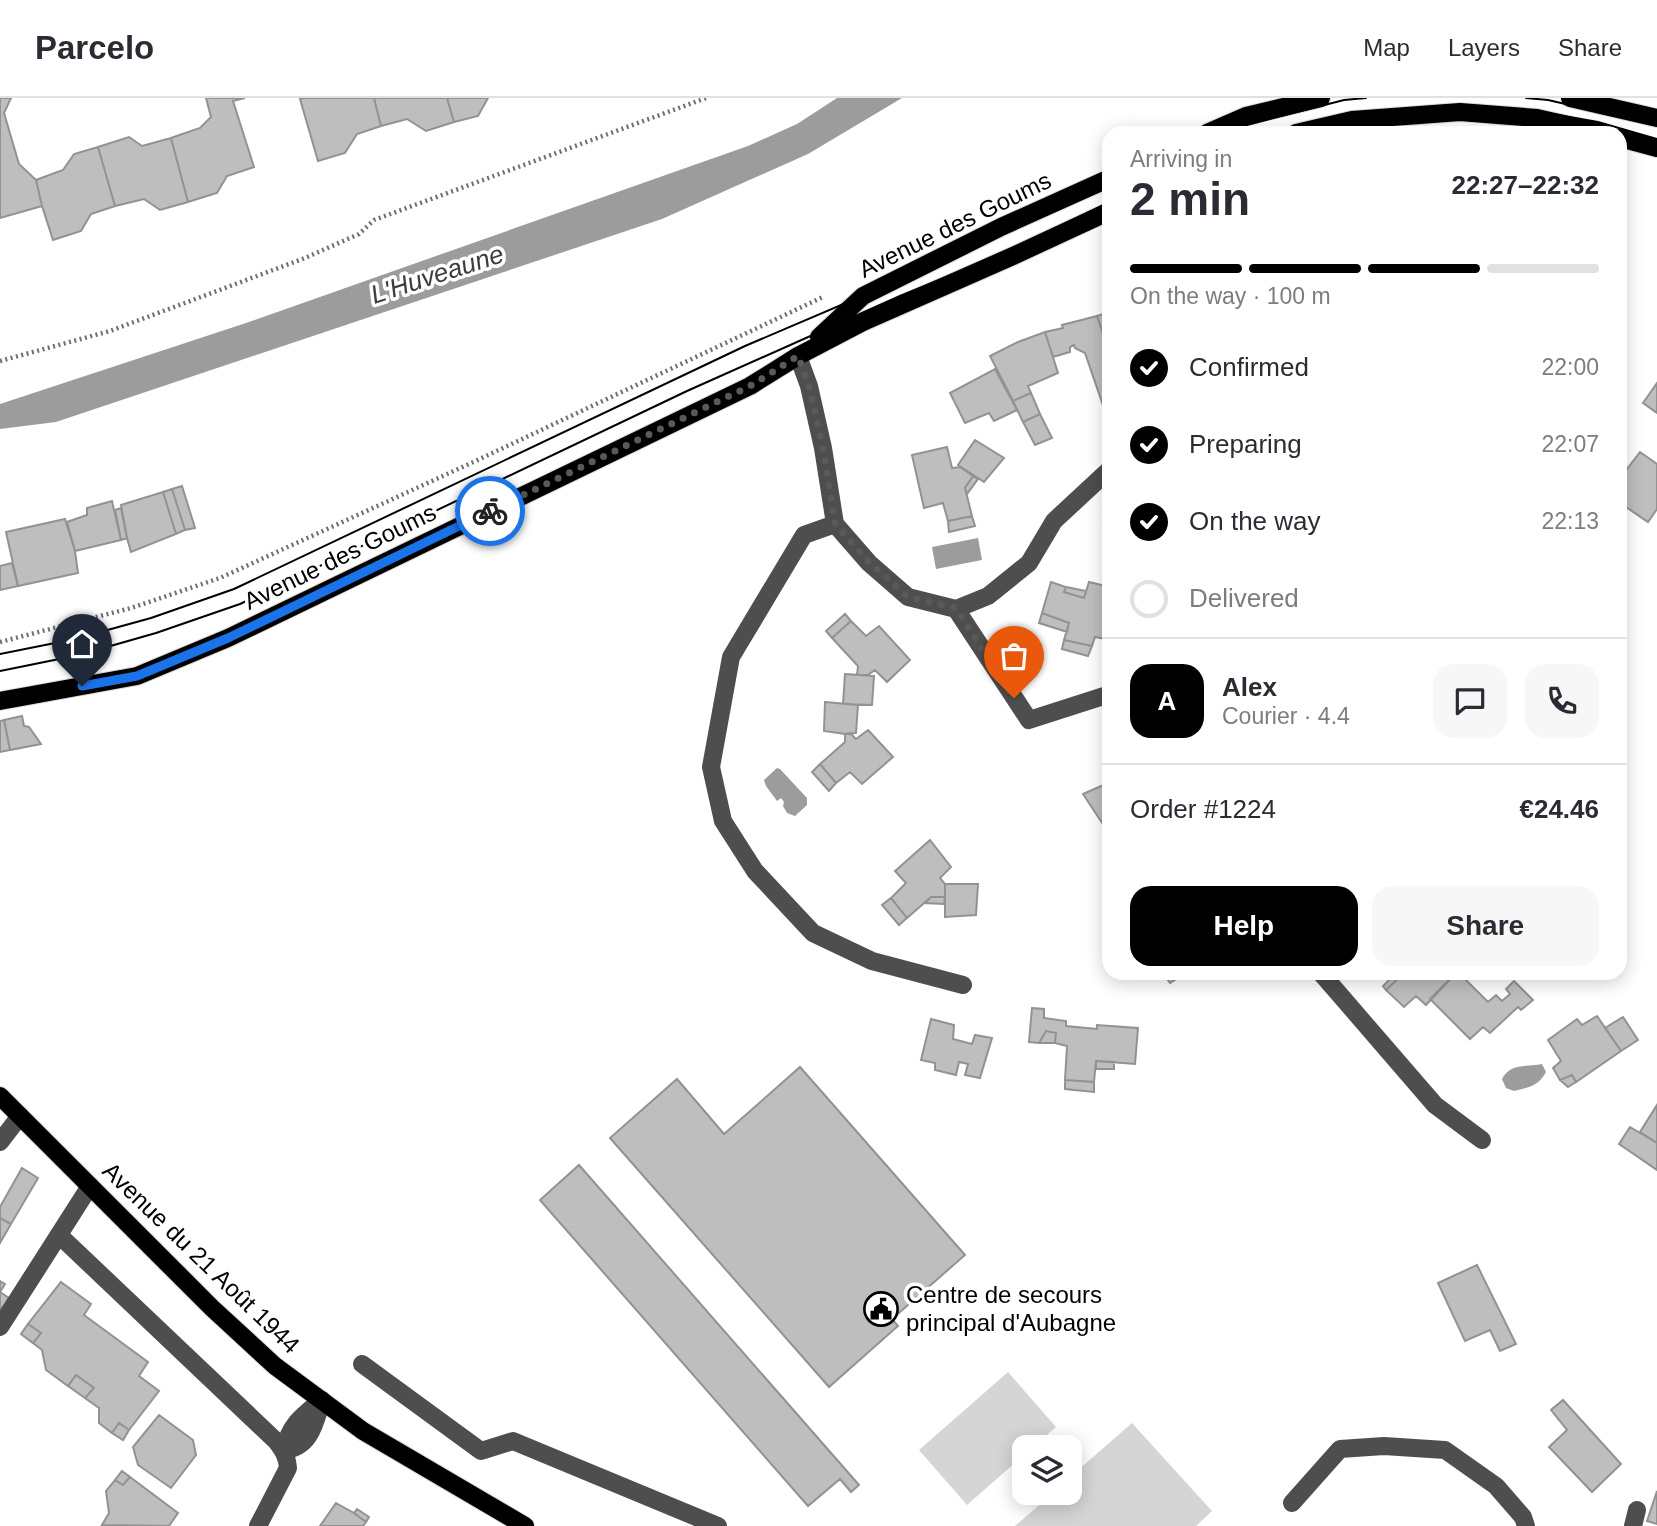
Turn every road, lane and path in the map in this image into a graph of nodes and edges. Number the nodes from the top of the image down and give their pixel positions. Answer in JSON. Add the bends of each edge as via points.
{"nodes":[{"id":1,"x":706,"y":98,"type":"edge"},
{"id":2,"x":1321,"y":98,"type":"edge"},
{"id":3,"x":1570,"y":98,"type":"edge"},
{"id":4,"x":1657,"y":118,"type":"edge"},
{"id":5,"x":1224,"y":126,"type":"edge"},
{"id":6,"x":1326,"y":126,"type":"edge"},
{"id":7,"x":1573,"y":126,"type":"edge"},
{"id":8,"x":1627,"y":140,"type":"edge"},
{"id":9,"x":1657,"y":148,"type":"edge"},
{"id":10,"x":1102,"y":182,"type":"edge"},
{"id":11,"x":1102,"y":215,"type":"edge"},
{"id":12,"x":829,"y":295,"type":"dead end"},
{"id":13,"x":798,"y":356,"type":"junction"},
{"id":14,"x":0,"y":361,"type":"edge"},
{"id":15,"x":1102,"y":476,"type":"edge"},
{"id":16,"x":835,"y":524,"type":"junction"},
{"id":17,"x":956,"y":608,"type":"junction"},
{"id":18,"x":0,"y":642,"type":"edge"},
{"id":19,"x":1102,"y":697,"type":"edge"},
{"id":20,"x":0,"y":701,"type":"edge"},
{"id":21,"x":1327,"y":980,"type":"edge"},
{"id":22,"x":963,"y":985,"type":"dead end"},
{"id":23,"x":0,"y":1096,"type":"edge"},
{"id":24,"x":20,"y":1116,"type":"junction"},
{"id":25,"x":1482,"y":1140,"type":"dead end"},
{"id":26,"x":0,"y":1142,"type":"edge"},
{"id":27,"x":90,"y":1186,"type":"junction"},
{"id":28,"x":59,"y":1235,"type":"junction"},
{"id":29,"x":0,"y":1328,"type":"edge"},
{"id":30,"x":362,"y":1364,"type":"dead end"},
{"id":31,"x":322,"y":1400,"type":"junction"},
{"id":32,"x":284,"y":1450,"type":"junction"},
{"id":33,"x":1292,"y":1503,"type":"dead end"},
{"id":34,"x":258,"y":1526,"type":"edge"},
{"id":35,"x":525,"y":1526,"type":"edge"},
{"id":36,"x":718,"y":1526,"type":"edge"},
{"id":37,"x":1526,"y":1526,"type":"edge"}],
"edges":[{"from":1,"to":14,"type":"path","via":[[374,220],[359,234],[305,258],[110,331]]},
{"from":2,"to":5,"type":"main road"},
{"from":3,"to":4,"type":"main road"},
{"from":6,"to":7,"type":"main road","via":[[1460,112],[1537,118]]},
{"from":8,"to":9,"type":"main road"},
{"from":10,"to":13,"type":"main road","name":"Avenue des Goums","via":[[863,296]]},
{"from":11,"to":13,"type":"main road","name":"Avenue des Goums"},
{"from":12,"to":18,"type":"path","via":[[220,578],[131,608]]},
{"from":13,"to":16,"type":"street","via":[[823,448]]},
{"from":13,"to":20,"type":"main road","name":"Avenue des Goums","via":[[750,386],[228,638],[137,676]]},
{"from":15,"to":17,"type":"street","via":[[1054,521],[1029,563],[988,596]]},
{"from":16,"to":17,"type":"street","via":[[908,597]]},
{"from":16,"to":22,"type":"street","via":[[804,535],[731,657],[711,767],[723,821],[755,871],[813,933],[872,961]]},
{"from":17,"to":19,"type":"street","via":[[1029,720]]},
{"from":21,"to":25,"type":"street","via":[[1435,1105]]},
{"from":23,"to":24,"type":"main road","name":"Avenue du 21 Août 1944"},
{"from":24,"to":26,"type":"street"},
{"from":24,"to":27,"type":"main road","name":"Avenue du 21 Août 1944"},
{"from":27,"to":28,"type":"street"},
{"from":27,"to":31,"type":"main road","name":"Avenue du 21 Août 1944","via":[[275,1366]]},
{"from":28,"to":29,"type":"street"},
{"from":28,"to":32,"type":"street"},
{"from":30,"to":36,"type":"street","via":[[481,1451],[513,1441]]},
{"from":31,"to":32,"type":"street","via":[[293,1426]]},
{"from":31,"to":35,"type":"main road","name":"Avenue du 21 Août 1944","via":[[363,1431]]},
{"from":32,"to":34,"type":"street","via":[[288,1468]]},
{"from":33,"to":37,"type":"street","via":[[1340,1449],[1445,1450],[1496,1486]]}]}
